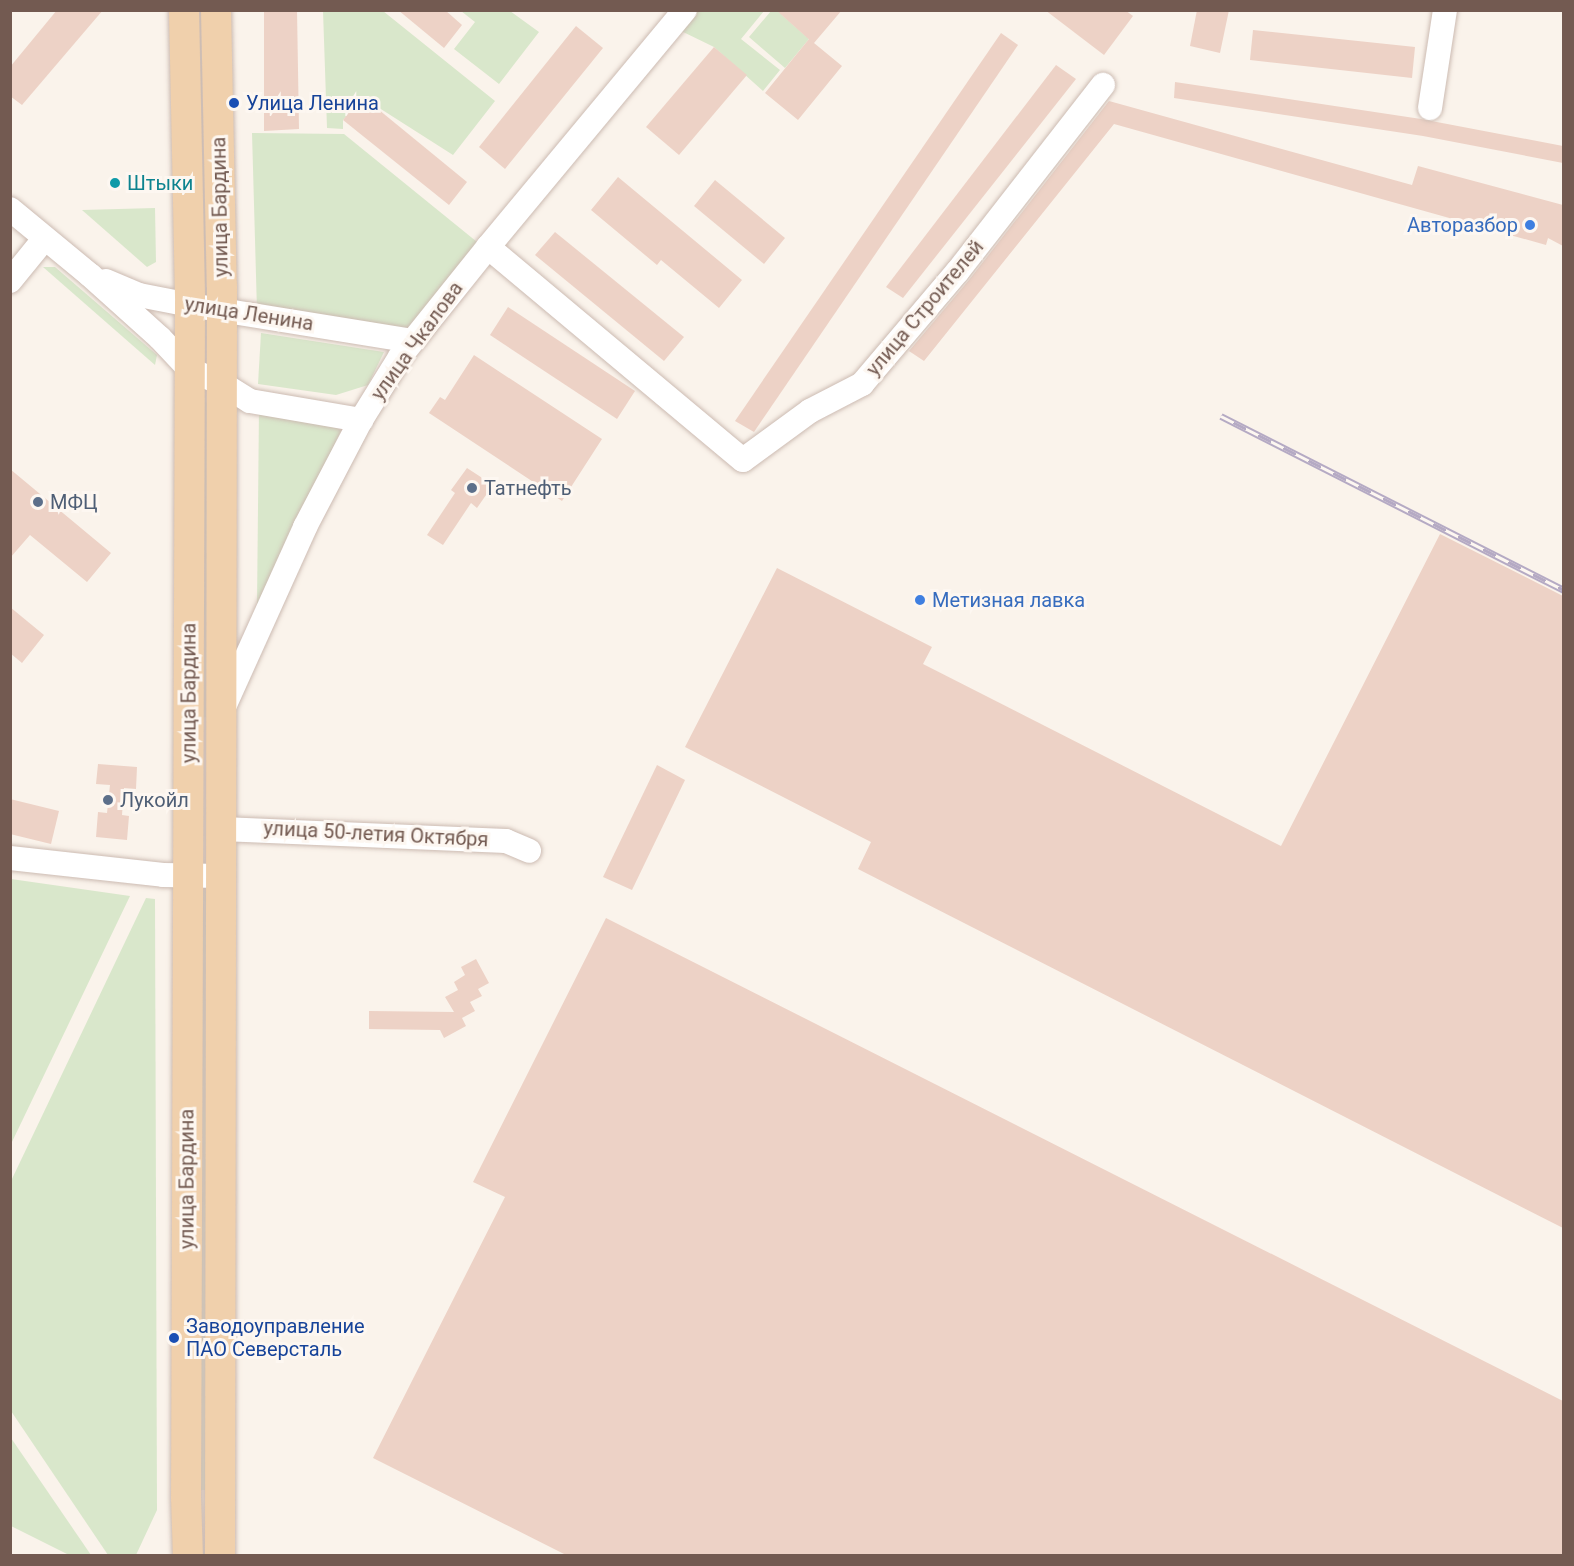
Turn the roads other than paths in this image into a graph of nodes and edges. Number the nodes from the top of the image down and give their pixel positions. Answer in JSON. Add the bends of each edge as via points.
{"nodes":[{"id":1,"x":184,"y":10,"type":"edge"},
{"id":2,"x":216,"y":10,"type":"edge"},
{"id":3,"x":685,"y":10,"type":"edge"},
{"id":4,"x":1445,"y":10,"type":"edge"},
{"id":5,"x":1103,"y":85,"type":"dead end"},
{"id":6,"x":1430,"y":108,"type":"dead end"},
{"id":7,"x":10,"y":209,"type":"edge"},
{"id":8,"x":45,"y":238,"type":"junction"},
{"id":9,"x":488,"y":247,"type":"junction"},
{"id":10,"x":90,"y":275,"type":"junction"},
{"id":11,"x":10,"y":280,"type":"edge"},
{"id":12,"x":190,"y":305,"type":"junction"},
{"id":13,"x":222,"y":311,"type":"junction"},
{"id":14,"x":412,"y":341,"type":"junction"},
{"id":15,"x":189,"y":369,"type":"junction"},
{"id":16,"x":221,"y":383,"type":"junction"},
{"id":17,"x":361,"y":420,"type":"junction"},
{"id":18,"x":220,"y":717,"type":"junction"},
{"id":19,"x":222,"y":829,"type":"junction"},
{"id":20,"x":529,"y":851,"type":"dead end"},
{"id":21,"x":10,"y":858,"type":"edge"},
{"id":22,"x":187,"y":876,"type":"junction"},
{"id":23,"x":222,"y":876,"type":"junction"},
{"id":24,"x":186,"y":1326,"type":"junction"},
{"id":25,"x":221,"y":1326,"type":"junction"},
{"id":26,"x":186,"y":1553,"type":"edge"},
{"id":27,"x":220,"y":1556,"type":"edge"}],
"edges":[{"from":1,"to":12,"type":"main road","name":"улица Бардина"},
{"from":2,"to":13,"type":"main road","name":"улица Бардина"},
{"from":3,"to":9,"type":"street","name":"улица Чкалова"},
{"from":4,"to":6,"type":"street"},
{"from":5,"to":9,"type":"street","name":"улица Строителей","via":[[958,270],[862,384],[810,411],[743,460]]},
{"from":7,"to":8,"type":"street","name":"улица Ленина"},
{"from":8,"to":10,"type":"street","name":"улица Ленина"},
{"from":8,"to":11,"type":"street"},
{"from":9,"to":14,"type":"street","name":"улица Чкалова"},
{"from":10,"to":12,"type":"street","name":"улица Ленина","via":[[139,295]]},
{"from":10,"to":15,"type":"street","name":"улица Ленина"},
{"from":12,"to":13,"type":"street","name":"улица Ленина"},
{"from":12,"to":15,"type":"main road","name":"улица Бардина"},
{"from":13,"to":14,"type":"street","name":"улица Ленина"},
{"from":13,"to":16,"type":"main road","name":"улица Бардина"},
{"from":14,"to":17,"type":"street","name":"улица Чкалова"},
{"from":15,"to":16,"type":"street","name":"улица Ленина"},
{"from":15,"to":22,"type":"main road","name":"улица Бардина"},
{"from":16,"to":17,"type":"street","name":"улица Ленина","via":[[250,401]]},
{"from":16,"to":18,"type":"main road","name":"улица Бардина"},
{"from":17,"to":18,"type":"street","name":"улица Чкалова","via":[[305,527]]},
{"from":18,"to":19,"type":"main road","name":"улица Бардина"},
{"from":19,"to":20,"type":"street","name":"улица 50-летия Октября","via":[[506,841]]},
{"from":19,"to":23,"type":"main road","name":"улица Бардина"},
{"from":21,"to":22,"type":"street"},
{"from":22,"to":23,"type":"street"},
{"from":22,"to":24,"type":"main road","name":"улица Бардина"},
{"from":23,"to":25,"type":"main road","name":"улица Бардина"},
{"from":24,"to":25,"type":"main road"},
{"from":24,"to":26,"type":"main road","name":"улица Бардина"},
{"from":25,"to":27,"type":"main road","name":"улица Бардина"}]}
